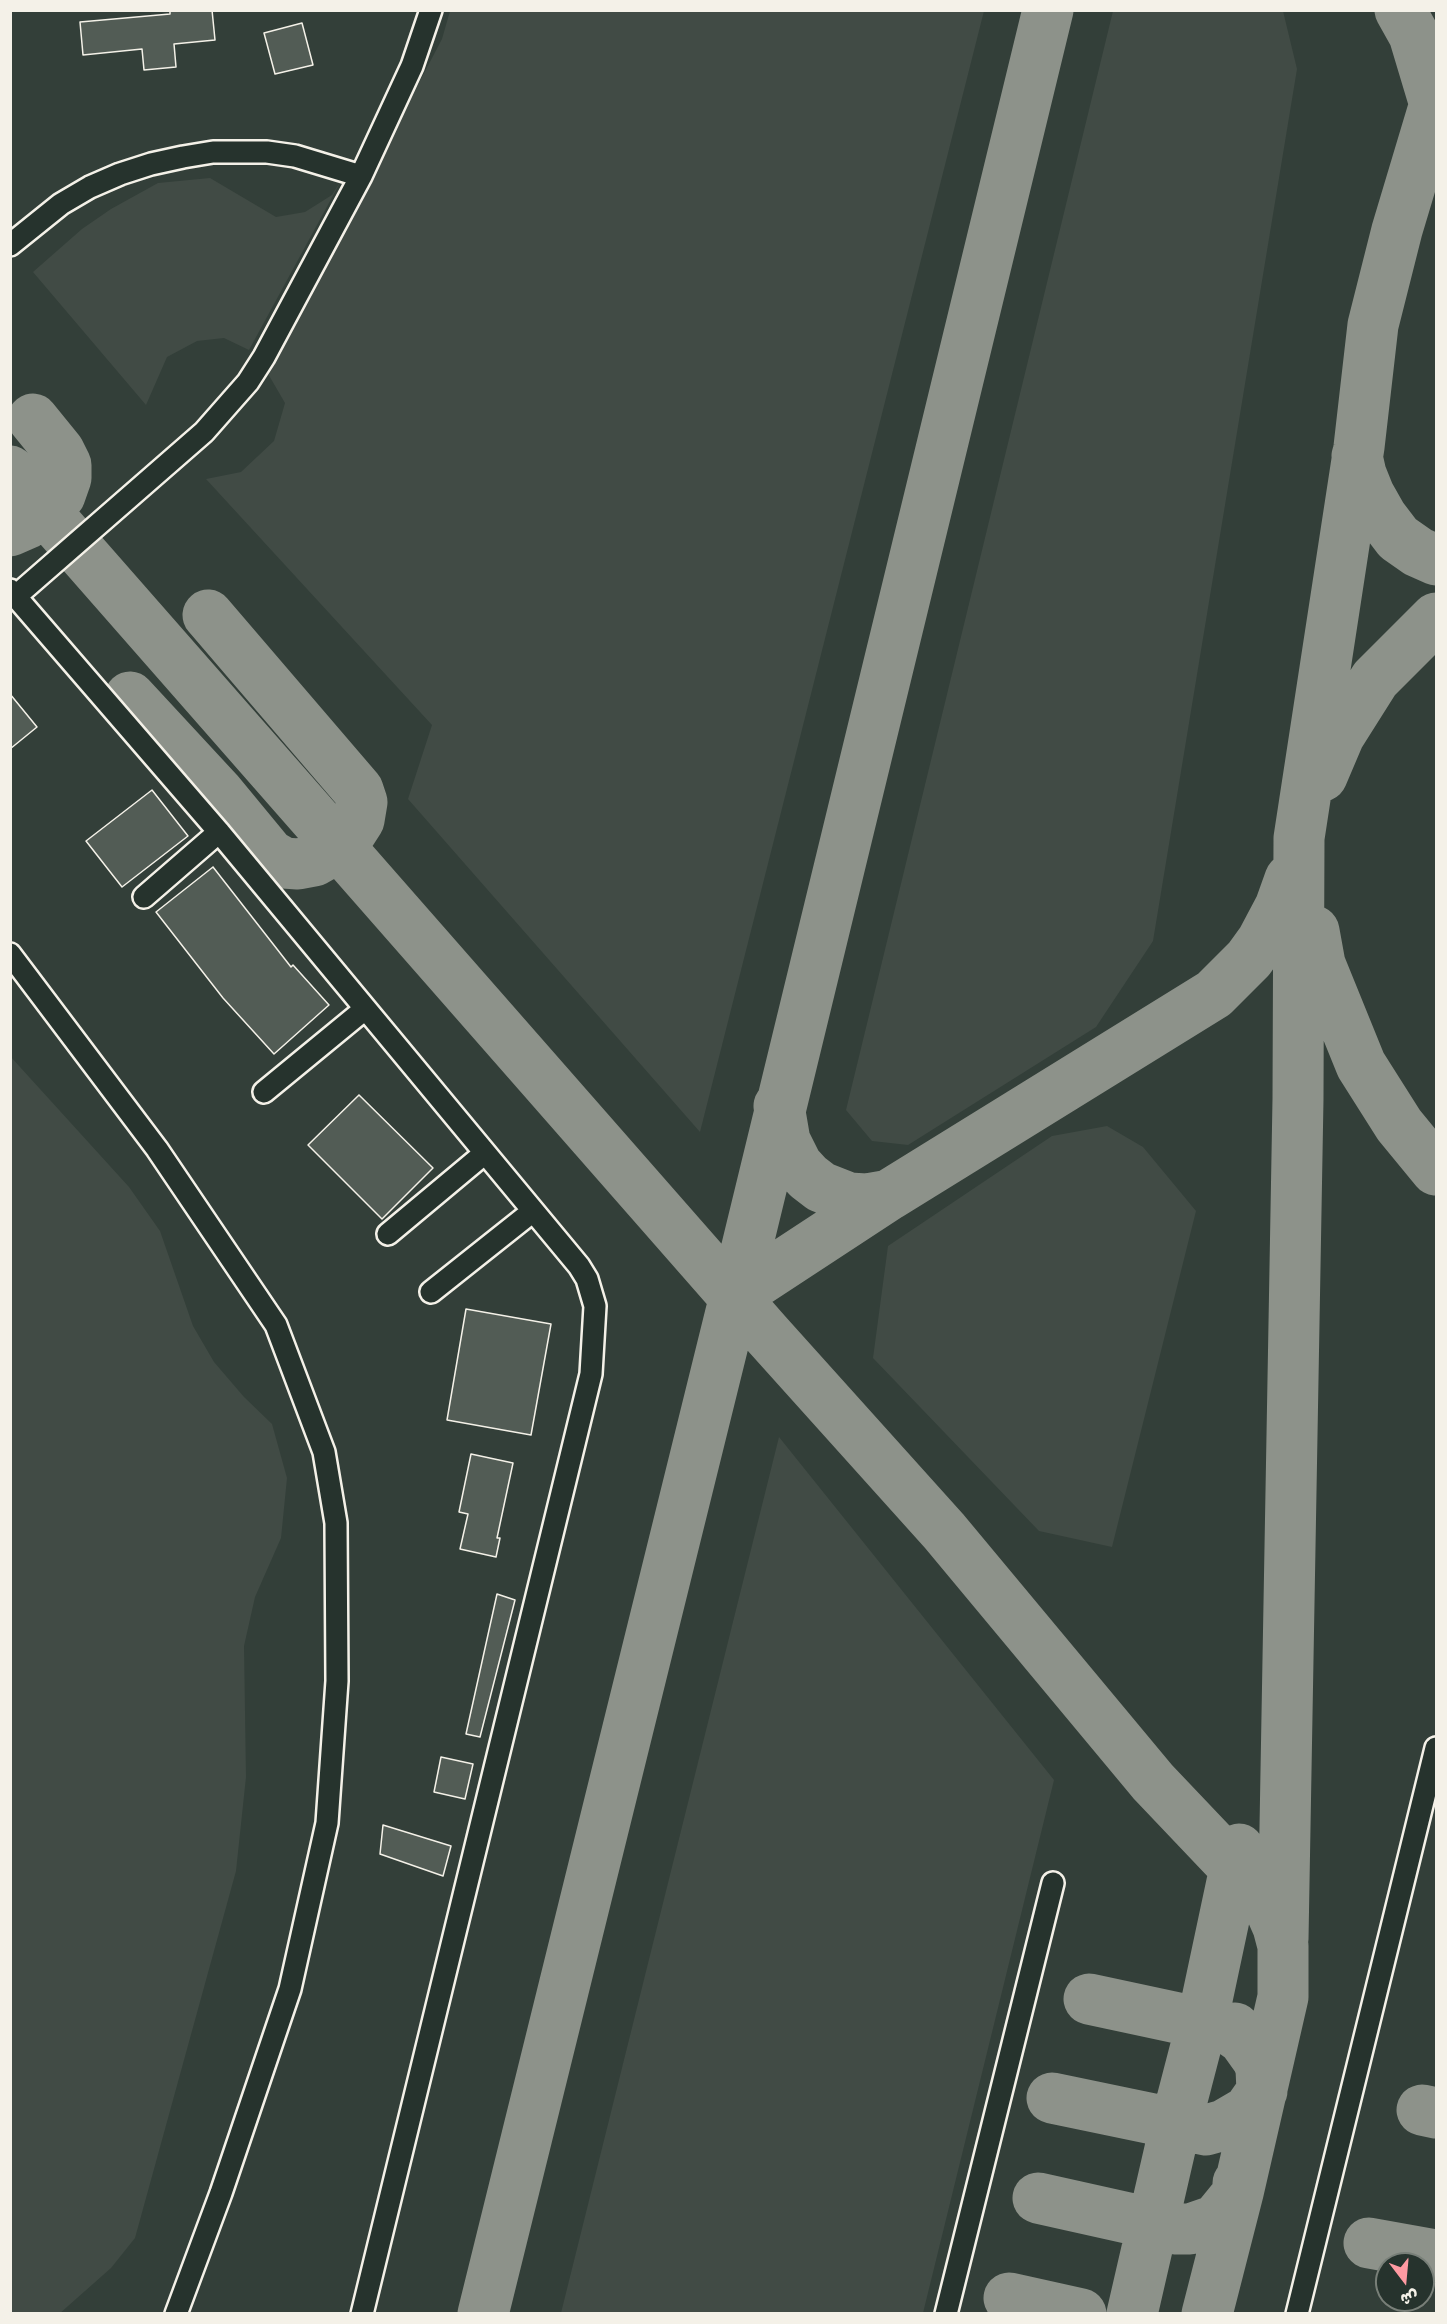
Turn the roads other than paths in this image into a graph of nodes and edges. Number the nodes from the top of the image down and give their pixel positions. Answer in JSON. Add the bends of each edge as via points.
{"nodes":[{"id":1,"x":431,"y":10,"type":"edge"},
{"id":2,"x":361,"y":176,"type":"junction"},
{"id":3,"x":10,"y":245,"type":"edge"},
{"id":4,"x":13,"y":593,"type":"edge"},
{"id":5,"x":219,"y":832,"type":"junction"},
{"id":6,"x":144,"y":897,"type":"dead end"},
{"id":7,"x":10,"y":954,"type":"edge"},
{"id":8,"x":365,"y":1009,"type":"junction"},
{"id":9,"x":264,"y":1092,"type":"dead end"},
{"id":10,"x":485,"y":1153,"type":"junction"},
{"id":11,"x":533,"y":1211,"type":"junction"},
{"id":12,"x":388,"y":1234,"type":"dead end"},
{"id":13,"x":431,"y":1292,"type":"dead end"},
{"id":14,"x":1437,"y":1748,"type":"edge"},
{"id":15,"x":1053,"y":1883,"type":"dead end"},
{"id":16,"x":176,"y":2313,"type":"edge"},
{"id":17,"x":362,"y":2313,"type":"edge"},
{"id":18,"x":946,"y":2313,"type":"edge"},
{"id":19,"x":1297,"y":2313,"type":"edge"}],
"edges":[{"from":1,"to":2,"type":"lane","via":[[412,66]]},
{"from":2,"to":3,"type":"lane","via":[[295,156],[267,152],[213,152],[183,157],[141,167],[90,187],[61,204]]},
{"from":2,"to":4,"type":"lane","via":[[264,357],[227,408],[196,440]]},
{"from":4,"to":5,"type":"lane"},
{"from":5,"to":6,"type":"lane"},
{"from":5,"to":8,"type":"lane"},
{"from":7,"to":16,"type":"lane","via":[[157,1149],[276,1325],[324,1452],[336,1523],[337,1682],[327,1823],[290,1989]]},
{"from":8,"to":9,"type":"lane"},
{"from":8,"to":10,"type":"lane"},
{"from":10,"to":11,"type":"lane"},
{"from":10,"to":12,"type":"lane"},
{"from":11,"to":13,"type":"lane"},
{"from":11,"to":17,"type":"lane","via":[[579,1266],[592,1292],[596,1321],[591,1374]]},
{"from":14,"to":19,"type":"lane"},
{"from":15,"to":18,"type":"lane"}]}
